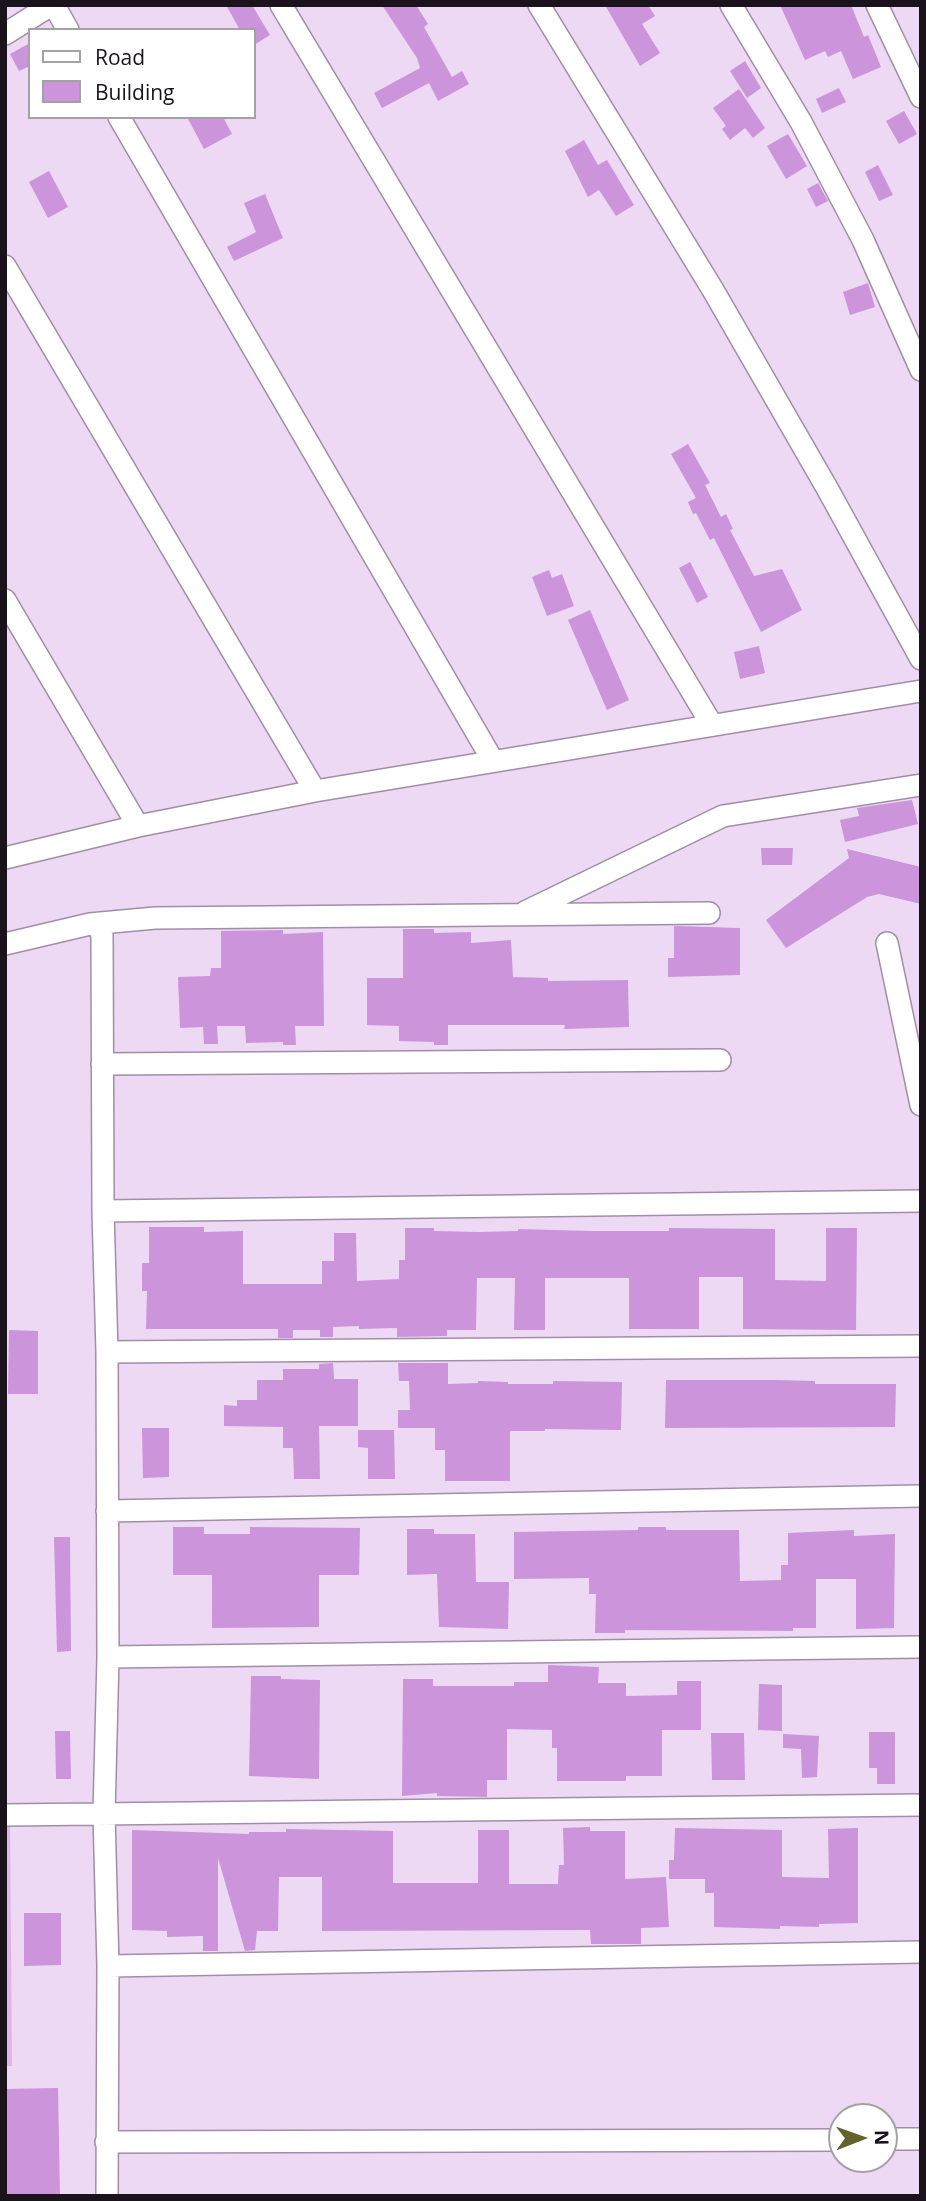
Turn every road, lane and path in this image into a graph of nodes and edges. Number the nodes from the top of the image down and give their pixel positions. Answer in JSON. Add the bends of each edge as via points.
{"nodes":[{"id":1,"x":52,"y":5,"type":"edge"},
{"id":2,"x":281,"y":5,"type":"edge"},
{"id":3,"x":539,"y":5,"type":"edge"},
{"id":4,"x":731,"y":5,"type":"edge"},
{"id":5,"x":877,"y":5,"type":"edge"},
{"id":6,"x":67,"y":28,"type":"edge"},
{"id":7,"x":5,"y":34,"type":"edge"},
{"id":8,"x":921,"y":97,"type":"edge"},
{"id":9,"x":120,"y":119,"type":"edge"},
{"id":10,"x":5,"y":266,"type":"edge"},
{"id":11,"x":921,"y":370,"type":"edge"},
{"id":12,"x":5,"y":600,"type":"edge"},
{"id":13,"x":921,"y":659,"type":"edge"},
{"id":14,"x":921,"y":691,"type":"edge"},
{"id":15,"x":712,"y":725,"type":"junction"},
{"id":16,"x":493,"y":761,"type":"junction"},
{"id":17,"x":921,"y":785,"type":"edge"},
{"id":18,"x":315,"y":790,"type":"junction"},
{"id":19,"x":138,"y":826,"type":"junction"},
{"id":20,"x":5,"y":858,"type":"edge"},
{"id":21,"x":709,"y":913,"type":"dead end"},
{"id":22,"x":520,"y":915,"type":"junction"},
{"id":23,"x":97,"y":923,"type":"junction"},
{"id":24,"x":887,"y":943,"type":"dead end"},
{"id":25,"x":5,"y":944,"type":"edge"},
{"id":26,"x":720,"y":1060,"type":"dead end"},
{"id":27,"x":102,"y":1065,"type":"junction"},
{"id":28,"x":921,"y":1105,"type":"edge"},
{"id":29,"x":921,"y":1201,"type":"edge"},
{"id":30,"x":103,"y":1210,"type":"junction"},
{"id":31,"x":921,"y":1346,"type":"edge"},
{"id":32,"x":107,"y":1352,"type":"junction"},
{"id":33,"x":921,"y":1496,"type":"edge"},
{"id":34,"x":107,"y":1511,"type":"junction"},
{"id":35,"x":921,"y":1647,"type":"edge"},
{"id":36,"x":107,"y":1657,"type":"junction"},
{"id":37,"x":921,"y":1805,"type":"edge"},
{"id":38,"x":104,"y":1814,"type":"junction"},
{"id":39,"x":5,"y":1815,"type":"edge"},
{"id":40,"x":921,"y":1952,"type":"edge"},
{"id":41,"x":108,"y":1966,"type":"junction"},
{"id":42,"x":921,"y":2139,"type":"edge"},
{"id":43,"x":828,"y":2140,"type":"edge"},
{"id":44,"x":898,"y":2140,"type":"edge"},
{"id":45,"x":106,"y":2142,"type":"junction"},
{"id":46,"x":107,"y":2196,"type":"edge"}],
"edges":[{"from":1,"to":6,"type":"street"},
{"from":1,"to":7,"type":"street"},
{"from":2,"to":15,"type":"street"},
{"from":3,"to":13,"type":"street","via":[[713,290]]},
{"from":4,"to":11,"type":"street","via":[[801,122],[863,240]]},
{"from":5,"to":8,"type":"street"},
{"from":9,"to":16,"type":"street"},
{"from":10,"to":18,"type":"street"},
{"from":12,"to":19,"type":"street"},
{"from":14,"to":15,"type":"street"},
{"from":15,"to":16,"type":"street"},
{"from":16,"to":18,"type":"street"},
{"from":17,"to":22,"type":"street","via":[[723,816]]},
{"from":18,"to":19,"type":"street"},
{"from":19,"to":20,"type":"street"},
{"from":21,"to":22,"type":"street"},
{"from":22,"to":23,"type":"street","via":[[155,918]]},
{"from":23,"to":25,"type":"street"},
{"from":23,"to":27,"type":"street","via":[[102,935]]},
{"from":24,"to":28,"type":"street"},
{"from":26,"to":27,"type":"street"},
{"from":27,"to":30,"type":"street"},
{"from":29,"to":30,"type":"street"},
{"from":30,"to":32,"type":"street"},
{"from":31,"to":32,"type":"street"},
{"from":32,"to":34,"type":"street"},
{"from":33,"to":34,"type":"street"},
{"from":34,"to":36,"type":"street"},
{"from":35,"to":36,"type":"street"},
{"from":36,"to":38,"type":"street"},
{"from":37,"to":38,"type":"street"},
{"from":38,"to":39,"type":"street"},
{"from":38,"to":41,"type":"street"},
{"from":40,"to":41,"type":"street"},
{"from":41,"to":45,"type":"street"},
{"from":42,"to":44,"type":"street"},
{"from":43,"to":45,"type":"street"},
{"from":45,"to":46,"type":"street"}]}
